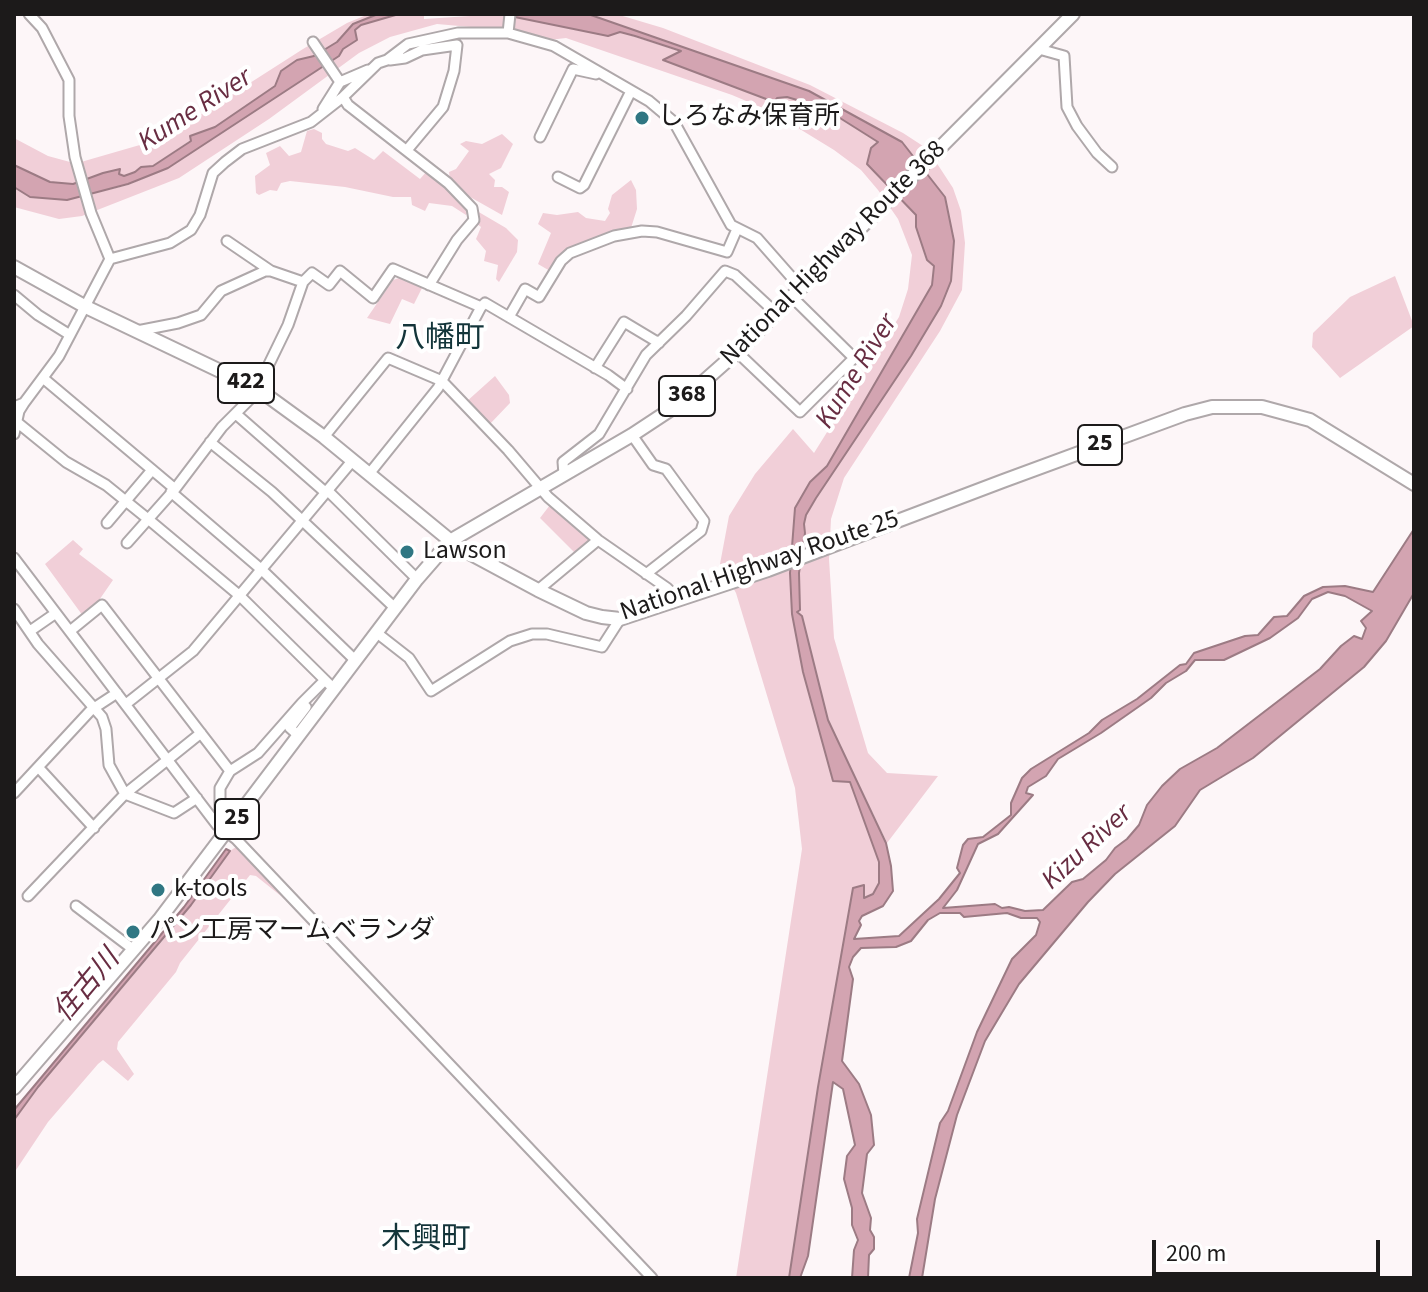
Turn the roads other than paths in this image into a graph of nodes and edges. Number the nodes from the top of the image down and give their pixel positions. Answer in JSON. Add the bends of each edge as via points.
{"nodes":[{"id":1,"x":29,"y":14,"type":"edge"},
{"id":2,"x":1073,"y":14,"type":"edge"},
{"id":3,"x":509,"y":17,"type":"edge"},
{"id":4,"x":508,"y":33,"type":"junction"},
{"id":5,"x":313,"y":42,"type":"dead end"},
{"id":6,"x":1039,"y":49,"type":"junction"},
{"id":7,"x":387,"y":60,"type":"junction"},
{"id":8,"x":372,"y":69,"type":"junction"},
{"id":9,"x":604,"y":76,"type":"junction"},
{"id":10,"x":337,"y":78,"type":"junction"},
{"id":11,"x":631,"y":91,"type":"junction"},
{"id":12,"x":343,"y":97,"type":"junction"},
{"id":13,"x":320,"y":115,"type":"junction"},
{"id":14,"x":540,"y":137,"type":"dead end"},
{"id":15,"x":407,"y":150,"type":"junction"},
{"id":16,"x":1112,"y":167,"type":"dead end"},
{"id":17,"x":558,"y":177,"type":"dead end"},
{"id":18,"x":737,"y":229,"type":"junction"},
{"id":19,"x":227,"y":241,"type":"dead end"},
{"id":20,"x":110,"y":259,"type":"junction"},
{"id":21,"x":14,"y":267,"type":"edge"},
{"id":22,"x":271,"y":271,"type":"junction"},
{"id":23,"x":303,"y":282,"type":"junction"},
{"id":24,"x":429,"y":285,"type":"junction"},
{"id":25,"x":797,"y":292,"type":"junction"},
{"id":26,"x":14,"y":295,"type":"edge"},
{"id":27,"x":86,"y":307,"type":"junction"},
{"id":28,"x":481,"y":307,"type":"junction"},
{"id":29,"x":776,"y":313,"type":"junction"},
{"id":30,"x":509,"y":317,"type":"junction"},
{"id":31,"x":137,"y":331,"type":"junction"},
{"id":32,"x":70,"y":335,"type":"junction"},
{"id":33,"x":658,"y":341,"type":"junction"},
{"id":34,"x":737,"y":352,"type":"junction"},
{"id":35,"x":595,"y":368,"type":"junction"},
{"id":36,"x":43,"y":378,"type":"junction"},
{"id":37,"x":442,"y":381,"type":"junction"},
{"id":38,"x":258,"y":389,"type":"junction"},
{"id":39,"x":627,"y":389,"type":"junction"},
{"id":40,"x":24,"y":403,"type":"junction"},
{"id":41,"x":14,"y":407,"type":"edge"},
{"id":42,"x":236,"y":414,"type":"junction"},
{"id":43,"x":18,"y":423,"type":"junction"},
{"id":44,"x":14,"y":434,"type":"edge"},
{"id":45,"x":632,"y":435,"type":"junction"},
{"id":46,"x":324,"y":437,"type":"junction"},
{"id":47,"x":210,"y":442,"type":"junction"},
{"id":48,"x":353,"y":460,"type":"junction"},
{"id":49,"x":152,"y":470,"type":"junction"},
{"id":50,"x":369,"y":474,"type":"junction"},
{"id":51,"x":564,"y":474,"type":"junction"},
{"id":52,"x":1414,"y":484,"type":"edge"},
{"id":53,"x":540,"y":488,"type":"junction"},
{"id":54,"x":173,"y":491,"type":"junction"},
{"id":55,"x":326,"y":491,"type":"junction"},
{"id":56,"x":126,"y":501,"type":"junction"},
{"id":57,"x":148,"y":519,"type":"junction"},
{"id":58,"x":304,"y":521,"type":"junction"},
{"id":59,"x":107,"y":523,"type":"dead end"},
{"id":60,"x":598,"y":540,"type":"junction"},
{"id":61,"x":450,"y":541,"type":"junction"},
{"id":62,"x":127,"y":543,"type":"dead end"},
{"id":63,"x":14,"y":558,"type":"edge"},
{"id":64,"x":262,"y":570,"type":"junction"},
{"id":65,"x":646,"y":574,"type":"junction"},
{"id":66,"x":417,"y":579,"type":"junction"},
{"id":67,"x":538,"y":590,"type":"junction"},
{"id":68,"x":240,"y":596,"type":"junction"},
{"id":69,"x":679,"y":600,"type":"junction"},
{"id":70,"x":395,"y":608,"type":"junction"},
{"id":71,"x":14,"y":609,"type":"edge"},
{"id":72,"x":56,"y":613,"type":"junction"},
{"id":73,"x":620,"y":619,"type":"junction"},
{"id":74,"x":30,"y":631,"type":"junction"},
{"id":75,"x":70,"y":631,"type":"junction"},
{"id":76,"x":377,"y":633,"type":"junction"},
{"id":77,"x":356,"y":661,"type":"junction"},
{"id":78,"x":158,"y":678,"type":"junction"},
{"id":79,"x":330,"y":684,"type":"junction"},
{"id":80,"x":117,"y":693,"type":"junction"},
{"id":81,"x":302,"y":703,"type":"junction"},
{"id":82,"x":126,"y":704,"type":"junction"},
{"id":83,"x":95,"y":707,"type":"junction"},
{"id":84,"x":201,"y":733,"type":"junction"},
{"id":85,"x":299,"y":736,"type":"junction"},
{"id":86,"x":168,"y":760,"type":"junction"},
{"id":87,"x":38,"y":767,"type":"junction"},
{"id":88,"x":230,"y":771,"type":"junction"},
{"id":89,"x":14,"y":793,"type":"edge"},
{"id":90,"x":125,"y":794,"type":"junction"},
{"id":91,"x":197,"y":798,"type":"junction"},
{"id":92,"x":94,"y":828,"type":"junction"},
{"id":93,"x":222,"y":829,"type":"junction"},
{"id":94,"x":28,"y":896,"type":"dead end"},
{"id":95,"x":76,"y":906,"type":"dead end"},
{"id":96,"x":134,"y":950,"type":"junction"},
{"id":97,"x":14,"y":1088,"type":"edge"},
{"id":98,"x":652,"y":1278,"type":"edge"}],
"edges":[{"from":1,"to":20,"type":"street","via":[[69,80],[78,168]]},
{"from":2,"to":6,"type":"highway","name":"National Highway Route 368","number":"368"},
{"from":3,"to":4,"type":"street"},
{"from":4,"to":7,"type":"street","via":[[423,39]]},
{"from":4,"to":9,"type":"street","via":[[554,46]]},
{"from":5,"to":10,"type":"street"},
{"from":6,"to":16,"type":"street","via":[[1064,56],[1067,107]]},
{"from":6,"to":25,"type":"highway","name":"National Highway Route 368","number":"368"},
{"from":7,"to":8,"type":"street"},
{"from":7,"to":15,"type":"street","via":[[457,45],[443,107]]},
{"from":8,"to":10,"type":"street"},
{"from":8,"to":12,"type":"street"},
{"from":9,"to":11,"type":"street"},
{"from":9,"to":14,"type":"street","via":[[573,69]]},
{"from":10,"to":13,"type":"street"},
{"from":11,"to":17,"type":"street","via":[[584,185],[580,188]]},
{"from":11,"to":18,"type":"street","via":[[674,122],[725,217]]},
{"from":12,"to":13,"type":"street"},
{"from":12,"to":15,"type":"street"},
{"from":13,"to":20,"type":"street","via":[[242,149],[225,162],[213,173],[200,215],[185,235]]},
{"from":15,"to":24,"type":"street","via":[[448,183],[474,214]]},
{"from":18,"to":25,"type":"street","via":[[757,238]]},
{"from":18,"to":30,"type":"street","via":[[727,252],[657,232],[614,236],[570,253],[539,297],[525,289]]},
{"from":19,"to":22,"type":"street"},
{"from":20,"to":27,"type":"street"},
{"from":21,"to":27,"type":"highway","number":"422"},
{"from":22,"to":23,"type":"street"},
{"from":22,"to":31,"type":"street","via":[[221,291],[201,315]]},
{"from":23,"to":24,"type":"street","via":[[312,273],[329,285],[340,271],[373,298],[393,269]]},
{"from":23,"to":38,"type":"street"},
{"from":24,"to":28,"type":"street"},
{"from":25,"to":29,"type":"highway","name":"National Highway Route 368","number":"368"},
{"from":25,"to":34,"type":"street","via":[[854,358],[800,412]]},
{"from":26,"to":32,"type":"street"},
{"from":27,"to":31,"type":"highway","number":"422"},
{"from":27,"to":32,"type":"street"},
{"from":28,"to":30,"type":"street","via":[[485,303]]},
{"from":28,"to":37,"type":"street"},
{"from":29,"to":33,"type":"street","via":[[725,271]]},
{"from":29,"to":34,"type":"highway","name":"National Highway Route 368","number":"368"},
{"from":30,"to":35,"type":"street"},
{"from":31,"to":38,"type":"highway","number":"422"},
{"from":32,"to":36,"type":"street"},
{"from":33,"to":35,"type":"street","via":[[624,322]]},
{"from":33,"to":39,"type":"street"},
{"from":34,"to":45,"type":"highway","name":"National Highway Route 368","number":"368","via":[[676,406]]},
{"from":35,"to":39,"type":"street"},
{"from":36,"to":40,"type":"street"},
{"from":36,"to":49,"type":"street"},
{"from":37,"to":46,"type":"street","via":[[388,358]]},
{"from":37,"to":50,"type":"street"},
{"from":37,"to":53,"type":"street"},
{"from":38,"to":42,"type":"street"},
{"from":38,"to":46,"type":"highway","number":"422"},
{"from":39,"to":51,"type":"street","via":[[599,434],[563,462]]},
{"from":40,"to":41,"type":"street"},
{"from":40,"to":43,"type":"street"},
{"from":42,"to":47,"type":"street"},
{"from":42,"to":55,"type":"street"},
{"from":43,"to":44,"type":"street"},
{"from":43,"to":56,"type":"street"},
{"from":45,"to":51,"type":"highway","name":"National Highway Route 368","number":"368"},
{"from":45,"to":65,"type":"street","via":[[653,465],[666,469],[704,521],[701,531]]},
{"from":46,"to":48,"type":"highway","number":"422"},
{"from":47,"to":54,"type":"street"},
{"from":47,"to":58,"type":"street"},
{"from":48,"to":50,"type":"highway","number":"422"},
{"from":48,"to":55,"type":"street"},
{"from":49,"to":54,"type":"street"},
{"from":49,"to":56,"type":"street"},
{"from":50,"to":61,"type":"highway","number":"422"},
{"from":51,"to":53,"type":"highway","name":"National Highway Route 368","number":"368"},
{"from":52,"to":69,"type":"highway","name":"National Highway Route 25","number":"25","via":[[1310,420],[1262,407],[1212,407]]},
{"from":53,"to":60,"type":"street"},
{"from":53,"to":61,"type":"highway","name":"National Highway Route 368","number":"368"},
{"from":54,"to":57,"type":"street"},
{"from":54,"to":64,"type":"street"},
{"from":55,"to":58,"type":"street"},
{"from":55,"to":66,"type":"street"},
{"from":56,"to":57,"type":"street"},
{"from":56,"to":59,"type":"street"},
{"from":57,"to":62,"type":"street"},
{"from":57,"to":68,"type":"street"},
{"from":58,"to":64,"type":"street"},
{"from":58,"to":70,"type":"street"},
{"from":60,"to":65,"type":"street"},
{"from":60,"to":67,"type":"street"},
{"from":61,"to":66,"type":"highway","number":"25"},
{"from":61,"to":67,"type":"highway","name":"National Highway Route 25","number":"25"},
{"from":63,"to":72,"type":"street"},
{"from":64,"to":68,"type":"street"},
{"from":64,"to":77,"type":"street"},
{"from":65,"to":69,"type":"street"},
{"from":66,"to":70,"type":"highway","number":"25"},
{"from":67,"to":73,"type":"highway","name":"National Highway Route 25","number":"25","via":[[586,613]]},
{"from":68,"to":78,"type":"street","via":[[193,651]]},
{"from":68,"to":79,"type":"street"},
{"from":69,"to":73,"type":"highway","name":"National Highway Route 25","number":"25"},
{"from":70,"to":76,"type":"highway","number":"25"},
{"from":71,"to":74,"type":"street"},
{"from":72,"to":74,"type":"street"},
{"from":72,"to":75,"type":"street"},
{"from":73,"to":76,"type":"street","via":[[602,647],[532,634],[510,641],[431,691],[409,658]]},
{"from":74,"to":83,"type":"street"},
{"from":75,"to":78,"type":"street","via":[[102,605]]},
{"from":75,"to":80,"type":"street"},
{"from":76,"to":77,"type":"highway","number":"25"},
{"from":77,"to":79,"type":"highway","number":"25"},
{"from":78,"to":82,"type":"street"},
{"from":78,"to":84,"type":"street"},
{"from":79,"to":81,"type":"street"},
{"from":79,"to":85,"type":"highway","number":"25"},
{"from":80,"to":82,"type":"street"},
{"from":80,"to":83,"type":"street"},
{"from":81,"to":85,"type":"street","via":[[306,707],[290,728]]},
{"from":81,"to":88,"type":"street","via":[[258,753]]},
{"from":82,"to":86,"type":"street"},
{"from":83,"to":87,"type":"street"},
{"from":83,"to":90,"type":"street","via":[[106,729],[109,765]]},
{"from":84,"to":86,"type":"street"},
{"from":84,"to":88,"type":"street"},
{"from":85,"to":93,"type":"highway","number":"25"},
{"from":86,"to":90,"type":"street"},
{"from":86,"to":91,"type":"street"},
{"from":87,"to":89,"type":"street"},
{"from":87,"to":92,"type":"street"},
{"from":88,"to":93,"type":"street","via":[[220,788]]},
{"from":90,"to":91,"type":"street","via":[[174,813]]},
{"from":90,"to":92,"type":"street"},
{"from":91,"to":93,"type":"street"},
{"from":92,"to":94,"type":"street"},
{"from":93,"to":96,"type":"highway","number":"25"},
{"from":93,"to":98,"type":"street"},
{"from":95,"to":96,"type":"street"},
{"from":96,"to":97,"type":"highway","number":"25"}]}
